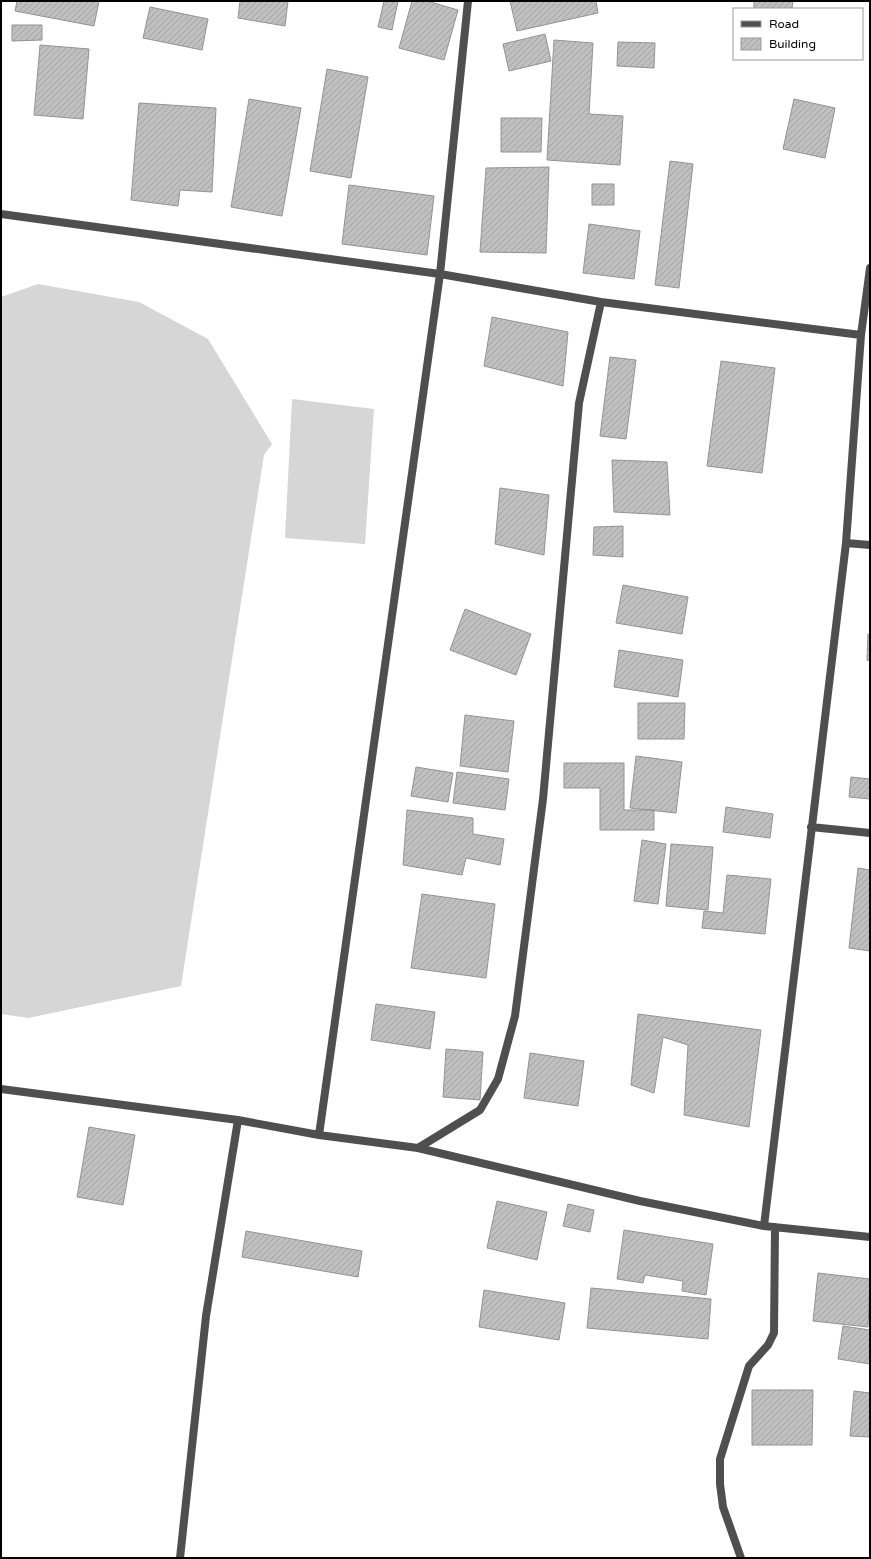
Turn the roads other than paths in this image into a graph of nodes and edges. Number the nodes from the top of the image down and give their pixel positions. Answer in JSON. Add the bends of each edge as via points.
{"nodes":[{"id":1,"x":468,"y":1,"type":"edge"},
{"id":2,"x":1,"y":214,"type":"edge"},
{"id":3,"x":870,"y":268,"type":"edge"},
{"id":4,"x":440,"y":274,"type":"junction"},
{"id":5,"x":601,"y":302,"type":"junction"},
{"id":6,"x":862,"y":335,"type":"junction"},
{"id":7,"x":846,"y":543,"type":"junction"},
{"id":8,"x":870,"y":545,"type":"edge"},
{"id":9,"x":811,"y":827,"type":"junction"},
{"id":10,"x":870,"y":833,"type":"edge"},
{"id":11,"x":1,"y":1090,"type":"edge"},
{"id":12,"x":238,"y":1120,"type":"junction"},
{"id":13,"x":319,"y":1135,"type":"junction"},
{"id":14,"x":418,"y":1148,"type":"junction"},
{"id":15,"x":764,"y":1226,"type":"junction"},
{"id":16,"x":775,"y":1227,"type":"junction"},
{"id":17,"x":870,"y":1237,"type":"edge"},
{"id":18,"x":180,"y":1558,"type":"edge"},
{"id":19,"x":741,"y":1558,"type":"edge"}],
"edges":[{"from":1,"to":4,"type":"street"},
{"from":2,"to":4,"type":"street"},
{"from":3,"to":6,"type":"street"},
{"from":4,"to":5,"type":"street"},
{"from":4,"to":13,"type":"street"},
{"from":5,"to":6,"type":"street"},
{"from":5,"to":14,"type":"street","via":[[579,403],[543,799],[515,1016],[498,1079],[480,1110]]},
{"from":6,"to":7,"type":"street"},
{"from":7,"to":8,"type":"street"},
{"from":7,"to":9,"type":"street"},
{"from":9,"to":10,"type":"street"},
{"from":9,"to":15,"type":"street"},
{"from":11,"to":12,"type":"street"},
{"from":12,"to":13,"type":"street"},
{"from":12,"to":18,"type":"street","via":[[206,1316]]},
{"from":13,"to":14,"type":"street"},
{"from":14,"to":15,"type":"street"},
{"from":15,"to":16,"type":"street"},
{"from":16,"to":17,"type":"street"},
{"from":16,"to":19,"type":"street","via":[[774,1333],[768,1345],[749,1366],[720,1459],[723,1507]]}]}
